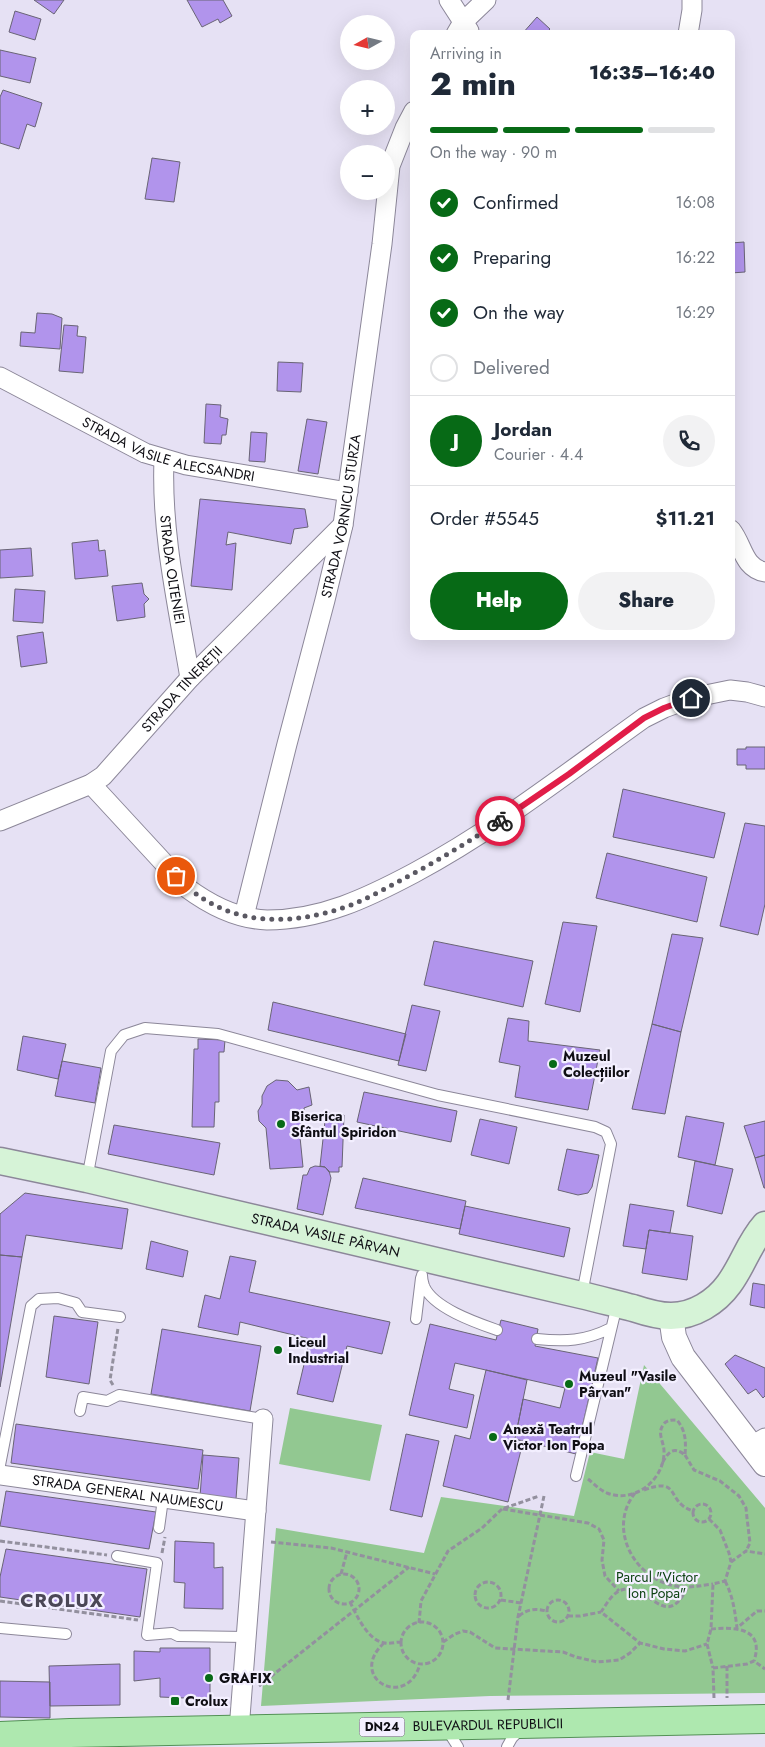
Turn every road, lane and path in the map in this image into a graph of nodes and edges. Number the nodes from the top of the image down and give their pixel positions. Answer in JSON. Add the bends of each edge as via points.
{"nodes":[{"id":1,"x":448,"y":0,"type":"edge"},
{"id":2,"x":486,"y":0,"type":"edge"},
{"id":3,"x":692,"y":0,"type":"edge"},
{"id":4,"x":463,"y":30,"type":"edge"},
{"id":5,"x":689,"y":30,"type":"edge"},
{"id":6,"x":410,"y":118,"type":"edge"},
{"id":7,"x":0,"y":377,"type":"edge"},
{"id":8,"x":164,"y":460,"type":"junction"},
{"id":9,"x":348,"y":492,"type":"junction"},
{"id":10,"x":343,"y":525,"type":"junction"},
{"id":11,"x":735,"y":538,"type":"edge"},
{"id":12,"x":765,"y":572,"type":"edge"},
{"id":13,"x":190,"y":678,"type":"junction"},
{"id":14,"x":765,"y":697,"type":"edge"},
{"id":15,"x":91,"y":784,"type":"junction"},
{"id":16,"x":0,"y":821,"type":"edge"},
{"id":17,"x":244,"y":916,"type":"junction"},
{"id":18,"x":0,"y":1161,"type":"edge"},
{"id":19,"x":87,"y":1179,"type":"junction"},
{"id":20,"x":765,"y":1225,"type":"edge"},
{"id":21,"x":423,"y":1266,"type":"junction"},
{"id":22,"x":582,"y":1295,"type":"junction"},
{"id":23,"x":661,"y":1315,"type":"junction"},
{"id":24,"x":614,"y":1316,"type":"junction"},
{"id":25,"x":120,"y":1317,"type":"joint"},
{"id":26,"x":416,"y":1319,"type":"dead end"},
{"id":27,"x":497,"y":1330,"type":"dead end"},
{"id":28,"x":537,"y":1339,"type":"dead end"},
{"id":29,"x":119,"y":1395,"type":"junction"},
{"id":30,"x":80,"y":1411,"type":"dead end"},
{"id":31,"x":263,"y":1419,"type":"joint"},
{"id":32,"x":760,"y":1449,"type":"edge"},
{"id":33,"x":685,"y":1455,"type":"junction"},
{"id":34,"x":0,"y":1465,"type":"edge"},
{"id":35,"x":662,"y":1465,"type":"junction"},
{"id":36,"x":0,"y":1475,"type":"edge"},
{"id":37,"x":576,"y":1476,"type":"joint"},
{"id":38,"x":634,"y":1494,"type":"junction"},
{"id":39,"x":538,"y":1496,"type":"dead end"},
{"id":40,"x":544,"y":1496,"type":"dead end"},
{"id":41,"x":164,"y":1499,"type":"junction"},
{"id":42,"x":502,"y":1509,"type":"junction"},
{"id":43,"x":256,"y":1511,"type":"junction"},
{"id":44,"x":693,"y":1511,"type":"junction"},
{"id":45,"x":539,"y":1516,"type":"junction"},
{"id":46,"x":709,"y":1519,"type":"junction"},
{"id":47,"x":159,"y":1528,"type":"joint"},
{"id":48,"x":0,"y":1541,"type":"edge"},
{"id":49,"x":271,"y":1542,"type":"dead end"},
{"id":50,"x":746,"y":1551,"type":"junction"},
{"id":51,"x":347,"y":1552,"type":"junction"},
{"id":52,"x":765,"y":1554,"type":"edge"},
{"id":53,"x":117,"y":1556,"type":"joint"},
{"id":54,"x":731,"y":1562,"type":"junction"},
{"id":55,"x":157,"y":1563,"type":"junction"},
{"id":56,"x":410,"y":1567,"type":"junction"},
{"id":57,"x":341,"y":1574,"type":"junction"},
{"id":58,"x":436,"y":1574,"type":"junction"},
{"id":59,"x":725,"y":1581,"type":"junction"},
{"id":60,"x":713,"y":1584,"type":"junction"},
{"id":61,"x":687,"y":1588,"type":"junction"},
{"id":62,"x":619,"y":1591,"type":"junction"},
{"id":63,"x":501,"y":1600,"type":"junction"},
{"id":64,"x":0,"y":1601,"type":"edge"},
{"id":65,"x":350,"y":1602,"type":"junction"},
{"id":66,"x":521,"y":1603,"type":"junction"},
{"id":67,"x":354,"y":1610,"type":"junction"},
{"id":68,"x":546,"y":1611,"type":"junction"},
{"id":69,"x":765,"y":1611,"type":"edge"},
{"id":70,"x":601,"y":1612,"type":"junction"},
{"id":71,"x":568,"y":1616,"type":"junction"},
{"id":72,"x":518,"y":1617,"type":"junction"},
{"id":73,"x":148,"y":1622,"type":"junction"},
{"id":74,"x":420,"y":1622,"type":"junction"},
{"id":75,"x":0,"y":1628,"type":"edge"},
{"id":76,"x":737,"y":1628,"type":"junction"},
{"id":77,"x":711,"y":1629,"type":"junction"},
{"id":78,"x":66,"y":1634,"type":"dead end"},
{"id":79,"x":246,"y":1637,"type":"junction"},
{"id":80,"x":401,"y":1642,"type":"junction"},
{"id":81,"x":443,"y":1642,"type":"junction"},
{"id":82,"x":384,"y":1643,"type":"junction"},
{"id":83,"x":640,"y":1643,"type":"junction"},
{"id":84,"x":707,"y":1644,"type":"junction"},
{"id":85,"x":514,"y":1650,"type":"junction"},
{"id":86,"x":754,"y":1661,"type":"junction"},
{"id":87,"x":420,"y":1664,"type":"junction"},
{"id":88,"x":727,"y":1666,"type":"junction"},
{"id":89,"x":713,"y":1668,"type":"junction"},
{"id":90,"x":765,"y":1669,"type":"edge"},
{"id":91,"x":258,"y":1687,"type":"dead end"},
{"id":92,"x":714,"y":1698,"type":"dead end"},
{"id":93,"x":727,"y":1698,"type":"dead end"},
{"id":94,"x":508,"y":1700,"type":"dead end"},
{"id":95,"x":765,"y":1719,"type":"edge"},
{"id":96,"x":526,"y":1724,"type":"junction"},
{"id":97,"x":0,"y":1736,"type":"edge"},
{"id":98,"x":255,"y":1736,"type":"edge"},
{"id":99,"x":451,"y":1736,"type":"edge"},
{"id":100,"x":508,"y":1747,"type":"edge"}],
"edges":[{"from":1,"to":4,"type":"street"},
{"from":2,"to":4,"type":"street"},
{"from":3,"to":5,"type":"street"},
{"from":6,"to":9,"type":"street","name":"STRADA VORNICU STURZA","via":[[390,166]]},
{"from":7,"to":8,"type":"street","name":"STRADA VASILE ALECSANDRI","via":[[122,442]]},
{"from":8,"to":9,"type":"street","name":"STRADA VASILE ALECSANDRI"},
{"from":8,"to":13,"type":"street","name":"STRADA OLTENIEI","via":[[166,535]]},
{"from":9,"to":10,"type":"street","name":"STRADA VORNICU STURZA"},
{"from":10,"to":13,"type":"street","name":"STRADA TINEREȚII"},
{"from":10,"to":17,"type":"street","name":"STRADA VORNICU STURZA"},
{"from":11,"to":12,"type":"street","via":[[744,556],[758,571]]},
{"from":13,"to":15,"type":"street","name":"STRADA TINEREȚII","via":[[114,766]]},
{"from":14,"to":17,"type":"street","via":[[730,690],[691,698],[644,718],[530,802],[465,844],[351,905],[322,914],[291,918],[265,920]]},
{"from":15,"to":16,"type":"street","name":"STRADA TINEREȚII"},
{"from":15,"to":17,"type":"street","via":[[187,888],[220,908]]},
{"from":18,"to":19,"type":"main road","name":"STRADA VASILE PÂRVAN"},
{"from":19,"to":21,"type":"main road","name":"STRADA VASILE PÂRVAN"},
{"from":19,"to":22,"type":"lane","via":[[111,1051],[124,1035],[145,1028],[218,1034],[438,1095],[595,1127],[606,1132],[611,1144]]},
{"from":20,"to":23,"type":"main road","via":[[719,1296],[690,1314]]},
{"from":21,"to":22,"type":"main road","name":"STRADA VASILE PÂRVAN"},
{"from":21,"to":26,"type":"lane"},
{"from":21,"to":27,"type":"lane","via":[[424,1286],[439,1303],[472,1322]]},
{"from":22,"to":24,"type":"main road","name":"STRADA VASILE PÂRVAN"},
{"from":23,"to":24,"type":"main road","name":"STRADA VASILE PÂRVAN"},
{"from":23,"to":32,"type":"street","via":[[683,1357]]},
{"from":24,"to":28,"type":"lane","via":[[598,1335],[578,1340]]},
{"from":24,"to":37,"type":"lane"},
{"from":25,"to":29,"type":"path","via":[[110,1380]]},
{"from":25,"to":34,"type":"lane","via":[[82,1312],[76,1303],[58,1298],[39,1299],[31,1306]]},
{"from":29,"to":30,"type":"lane","via":[[107,1400],[83,1397]]},
{"from":29,"to":31,"type":"lane"},
{"from":31,"to":43,"type":"street"},
{"from":33,"to":35,"type":"path","via":[[674,1450],[668,1453]]},
{"from":33,"to":35,"type":"path","via":[[682,1426],[677,1420],[670,1420],[661,1431],[665,1450]]},
{"from":33,"to":50,"type":"path","via":[[694,1470],[720,1481],[739,1496],[748,1518],[750,1543]]},
{"from":35,"to":38,"type":"path","via":[[659,1474]]},
{"from":36,"to":41,"type":"street","name":"STRADA GENERAL NAUMESCU"},
{"from":37,"to":38,"type":"path","via":[[588,1479],[608,1493]]},
{"from":38,"to":44,"type":"path","via":[[657,1485],[666,1486],[680,1504]]},
{"from":38,"to":61,"type":"path","via":[[624,1522],[625,1541],[632,1557],[655,1579]]},
{"from":39,"to":42,"type":"path"},
{"from":40,"to":45,"type":"path"},
{"from":41,"to":43,"type":"street","name":"STRADA GENERAL NAUMESCU"},
{"from":41,"to":47,"type":"lane"},
{"from":42,"to":45,"type":"path"},
{"from":42,"to":58,"type":"path","via":[[482,1528],[448,1551]]},
{"from":43,"to":79,"type":"street"},
{"from":44,"to":46,"type":"path","via":[[698,1522]]},
{"from":44,"to":46,"type":"path","via":[[699,1504],[708,1506]]},
{"from":45,"to":62,"type":"path","via":[[588,1523],[599,1529],[604,1540],[602,1560],[605,1576]]},
{"from":45,"to":66,"type":"path"},
{"from":46,"to":54,"type":"path","via":[[720,1530]]},
{"from":47,"to":55,"type":"path","via":[[165,1534]]},
{"from":48,"to":53,"type":"path"},
{"from":49,"to":51,"type":"path"},
{"from":50,"to":52,"type":"path"},
{"from":50,"to":54,"type":"path"},
{"from":51,"to":56,"type":"path"},
{"from":51,"to":57,"type":"path"},
{"from":53,"to":55,"type":"lane"},
{"from":54,"to":59,"type":"path"},
{"from":55,"to":73,"type":"lane"},
{"from":56,"to":58,"type":"path"},
{"from":56,"to":67,"type":"path"},
{"from":57,"to":65,"type":"path","via":[[351,1575],[357,1582],[357,1596]]},
{"from":57,"to":65,"type":"path","via":[[333,1579],[330,1593],[340,1603]]},
{"from":58,"to":74,"type":"path","via":[[421,1601]]},
{"from":59,"to":60,"type":"path"},
{"from":59,"to":76,"type":"path","via":[[730,1589]]},
{"from":60,"to":61,"type":"path"},
{"from":60,"to":77,"type":"path"},
{"from":61,"to":62,"type":"path","via":[[682,1598],[665,1607],[636,1589]]},
{"from":62,"to":70,"type":"path"},
{"from":63,"to":63,"type":"path","via":[[492,1608],[483,1608],[475,1598],[476,1590],[483,1583],[492,1582],[501,1591]]},
{"from":63,"to":66,"type":"path"},
{"from":64,"to":73,"type":"path"},
{"from":65,"to":67,"type":"path"},
{"from":66,"to":72,"type":"path"},
{"from":67,"to":82,"type":"path","via":[[368,1634]]},
{"from":67,"to":91,"type":"path"},
{"from":68,"to":71,"type":"path","via":[[555,1622]]},
{"from":68,"to":71,"type":"path","via":[[551,1601],[562,1600],[569,1608]]},
{"from":68,"to":72,"type":"path","via":[[532,1609]]},
{"from":69,"to":76,"type":"path","via":[[756,1611]]},
{"from":70,"to":71,"type":"path"},
{"from":70,"to":83,"type":"path"},
{"from":72,"to":85,"type":"path"},
{"from":73,"to":79,"type":"lane","via":[[147,1635]]},
{"from":74,"to":80,"type":"path","via":[[408,1628]]},
{"from":74,"to":81,"type":"path","via":[[432,1625]]},
{"from":75,"to":78,"type":"lane"},
{"from":76,"to":77,"type":"path"},
{"from":76,"to":86,"type":"path","via":[[754,1635],[758,1653]]},
{"from":77,"to":84,"type":"path"},
{"from":79,"to":98,"type":"street"},
{"from":80,"to":82,"type":"path"},
{"from":80,"to":87,"type":"path","via":[[407,1658]]},
{"from":81,"to":85,"type":"path","via":[[463,1631],[495,1648]]},
{"from":81,"to":87,"type":"path","via":[[437,1658]]},
{"from":82,"to":87,"type":"path","via":[[371,1659],[376,1680],[386,1686],[399,1687],[410,1683]]},
{"from":83,"to":84,"type":"path","via":[[685,1651]]},
{"from":83,"to":85,"type":"path","via":[[619,1660],[597,1662],[563,1652]]},
{"from":84,"to":89,"type":"path"},
{"from":85,"to":94,"type":"path"},
{"from":86,"to":88,"type":"path"},
{"from":86,"to":90,"type":"path"},
{"from":88,"to":89,"type":"path"},
{"from":88,"to":93,"type":"path"},
{"from":89,"to":92,"type":"path"},
{"from":95,"to":96,"type":"main road","name":"BULEVARDUL REPUBLICII","number":"DN24"},
{"from":96,"to":99,"type":"main road","name":"BULEVARDUL REPUBLICII","number":"DN24"},
{"from":96,"to":100,"type":"lane"},
{"from":97,"to":98,"type":"main road","name":"BULEVARDUL REPUBLICII","number":"DN24","via":[[70,1733]]},
{"from":98,"to":99,"type":"main road","name":"BULEVARDUL REPUBLICII","number":"DN24"}]}
